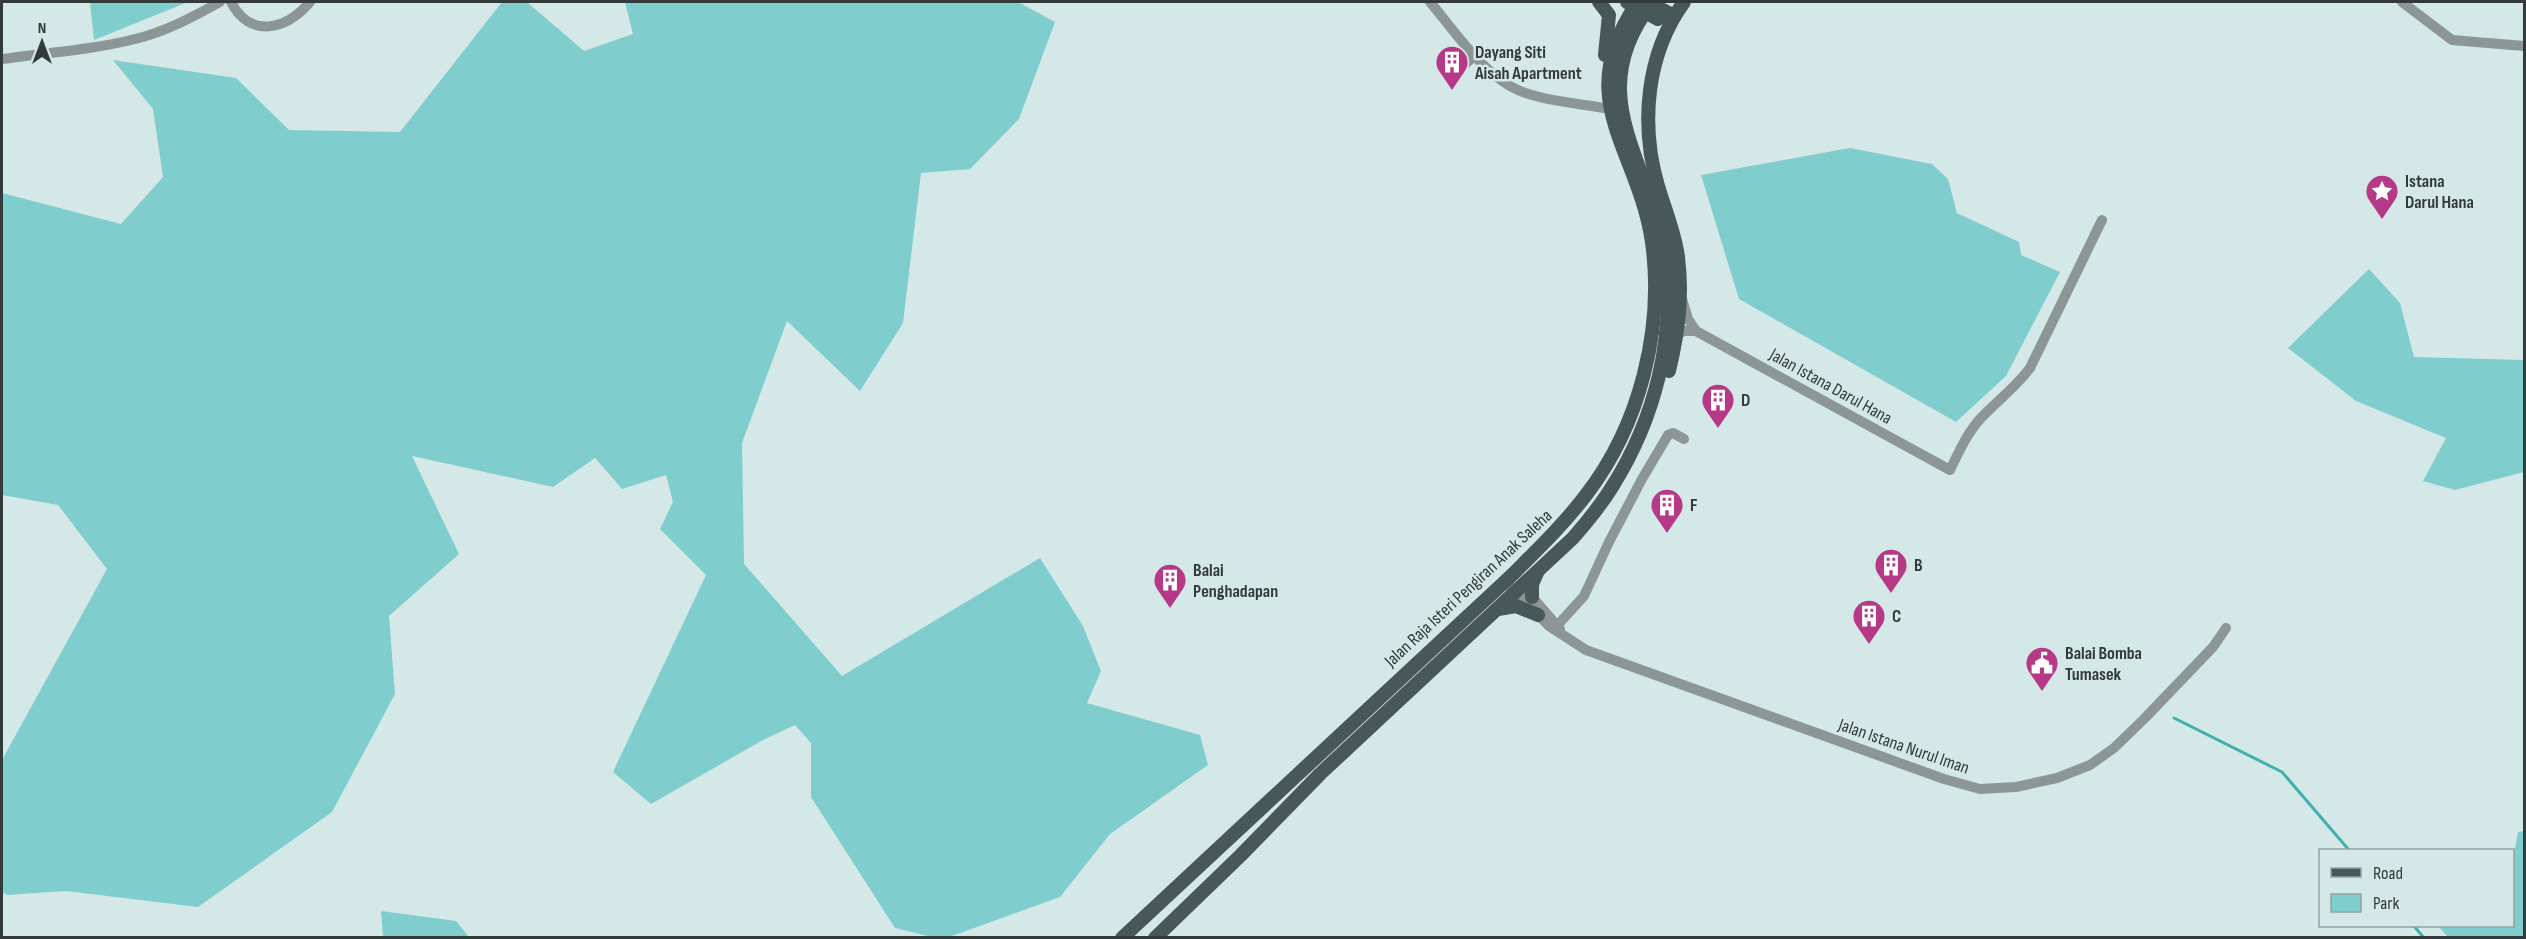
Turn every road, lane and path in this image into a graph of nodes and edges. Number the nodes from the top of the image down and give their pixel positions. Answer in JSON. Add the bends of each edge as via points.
{"nodes":[{"id":1,"x":220,"y":2,"type":"edge"},
{"id":2,"x":231,"y":2,"type":"edge"},
{"id":3,"x":309,"y":2,"type":"edge"},
{"id":4,"x":1430,"y":2,"type":"edge"},
{"id":5,"x":1599,"y":2,"type":"edge"},
{"id":6,"x":1627,"y":2,"type":"edge"},
{"id":7,"x":1638,"y":2,"type":"edge"},
{"id":8,"x":1650,"y":2,"type":"edge"},
{"id":9,"x":1684,"y":2,"type":"edge"},
{"id":10,"x":2402,"y":2,"type":"edge"},
{"id":11,"x":1671,"y":21,"type":"junction"},
{"id":12,"x":2524,"y":46,"type":"edge"},
{"id":13,"x":1474,"y":56,"type":"junction"},
{"id":14,"x":2,"y":59,"type":"edge"},
{"id":15,"x":1462,"y":68,"type":"dead end"},
{"id":16,"x":1608,"y":84,"type":"junction"},
{"id":17,"x":1609,"y":109,"type":"junction"},
{"id":18,"x":2103,"y":220,"type":"dead end"},
{"id":19,"x":1680,"y":291,"type":"junction"},
{"id":20,"x":1696,"y":331,"type":"junction"},
{"id":21,"x":1677,"y":335,"type":"junction"},
{"id":22,"x":1649,"y":411,"type":"junction"},
{"id":23,"x":1684,"y":439,"type":"dead end"},
{"id":24,"x":1537,"y":573,"type":"junction"},
{"id":25,"x":1509,"y":578,"type":"junction"},
{"id":26,"x":1519,"y":589,"type":"junction"},
{"id":27,"x":1532,"y":597,"type":"junction"},
{"id":28,"x":1498,"y":609,"type":"junction"},
{"id":29,"x":1538,"y":615,"type":"junction"},
{"id":30,"x":1556,"y":627,"type":"junction"},
{"id":31,"x":2226,"y":628,"type":"dead end"},
{"id":32,"x":1122,"y":938,"type":"edge"},
{"id":33,"x":1155,"y":938,"type":"edge"}],
"edges":[{"from":1,"to":14,"type":"street","via":[[136,39]]},
{"from":2,"to":3,"type":"street","via":[[243,20],[265,26],[290,20]]},
{"from":4,"to":13,"type":"street"},
{"from":5,"to":16,"type":"main road","via":[[1610,21],[1605,66]]},
{"from":6,"to":11,"type":"main road","bridge":true},
{"from":7,"to":16,"type":"main road","name":"Jalan Raja Isteri Pengiran Anak Saleha","via":[[1615,44]]},
{"from":8,"to":11,"type":"main road","bridge":true},
{"from":8,"to":22,"type":"main road","name":"Jalan Raja Isteri Pengiran Anak Saleha","via":[[1631,34],[1619,89],[1624,127],[1666,258],[1666,334],[1658,385]]},
{"from":9,"to":11,"type":"main road"},
{"from":10,"to":12,"type":"street","via":[[2452,40]]},
{"from":11,"to":19,"type":"main road","via":[[1654,67],[1648,118],[1658,185],[1678,256]]},
{"from":13,"to":15,"type":"street"},
{"from":13,"to":17,"type":"street","via":[[1509,86],[1530,94]]},
{"from":16,"to":17,"type":"main road","name":"Jalan Raja Isteri Pengiran Anak Saleha"},
{"from":17,"to":25,"type":"main road","name":"Jalan Raja Isteri Pengiran Anak Saleha","via":[[1652,242],[1654,307],[1647,358],[1635,405],[1604,467],[1560,527]]},
{"from":18,"to":20,"type":"street","name":"Jalan Istana Darul Hana","via":[[2030,368],[1971,430],[1950,470]]},
{"from":19,"to":20,"type":"street"},
{"from":19,"to":21,"type":"main road"},
{"from":20,"to":21,"type":"street"},
{"from":21,"to":22,"type":"main road","via":[[1666,382]]},
{"from":22,"to":24,"type":"main road","name":"Jalan Raja Isteri Pengiran Anak Saleha","via":[[1612,487],[1573,538]]},
{"from":23,"to":30,"type":"street","via":[[1668,435],[1584,596]]},
{"from":24,"to":26,"type":"main road","name":"Jalan Raja Isteri Pengiran Anak Saleha"},
{"from":24,"to":27,"type":"main road"},
{"from":25,"to":26,"type":"street","name":"Jalan Istana Nurul Iman"},
{"from":25,"to":32,"type":"main road","name":"Jalan Raja Isteri Pengiran Anak Saleha"},
{"from":26,"to":27,"type":"street","name":"Jalan Istana Nurul Iman"},
{"from":26,"to":28,"type":"main road","name":"Jalan Raja Isteri Pengiran Anak Saleha"},
{"from":26,"to":29,"type":"street","name":"Jalan Istana Nurul Iman"},
{"from":27,"to":30,"type":"street","name":"Jalan Istana Nurul Iman"},
{"from":28,"to":29,"type":"main road","via":[[1516,606]]},
{"from":28,"to":33,"type":"main road","name":"Jalan Raja Isteri Pengiran Anak Saleha","via":[[1320,774]]},
{"from":29,"to":30,"type":"street","name":"Jalan Istana Nurul Iman"},
{"from":30,"to":31,"type":"street","name":"Jalan Istana Nurul Iman","via":[[1564,637],[1586,650],[1980,789],[2031,785],[2080,770],[2102,758],[2172,690]]}]}
